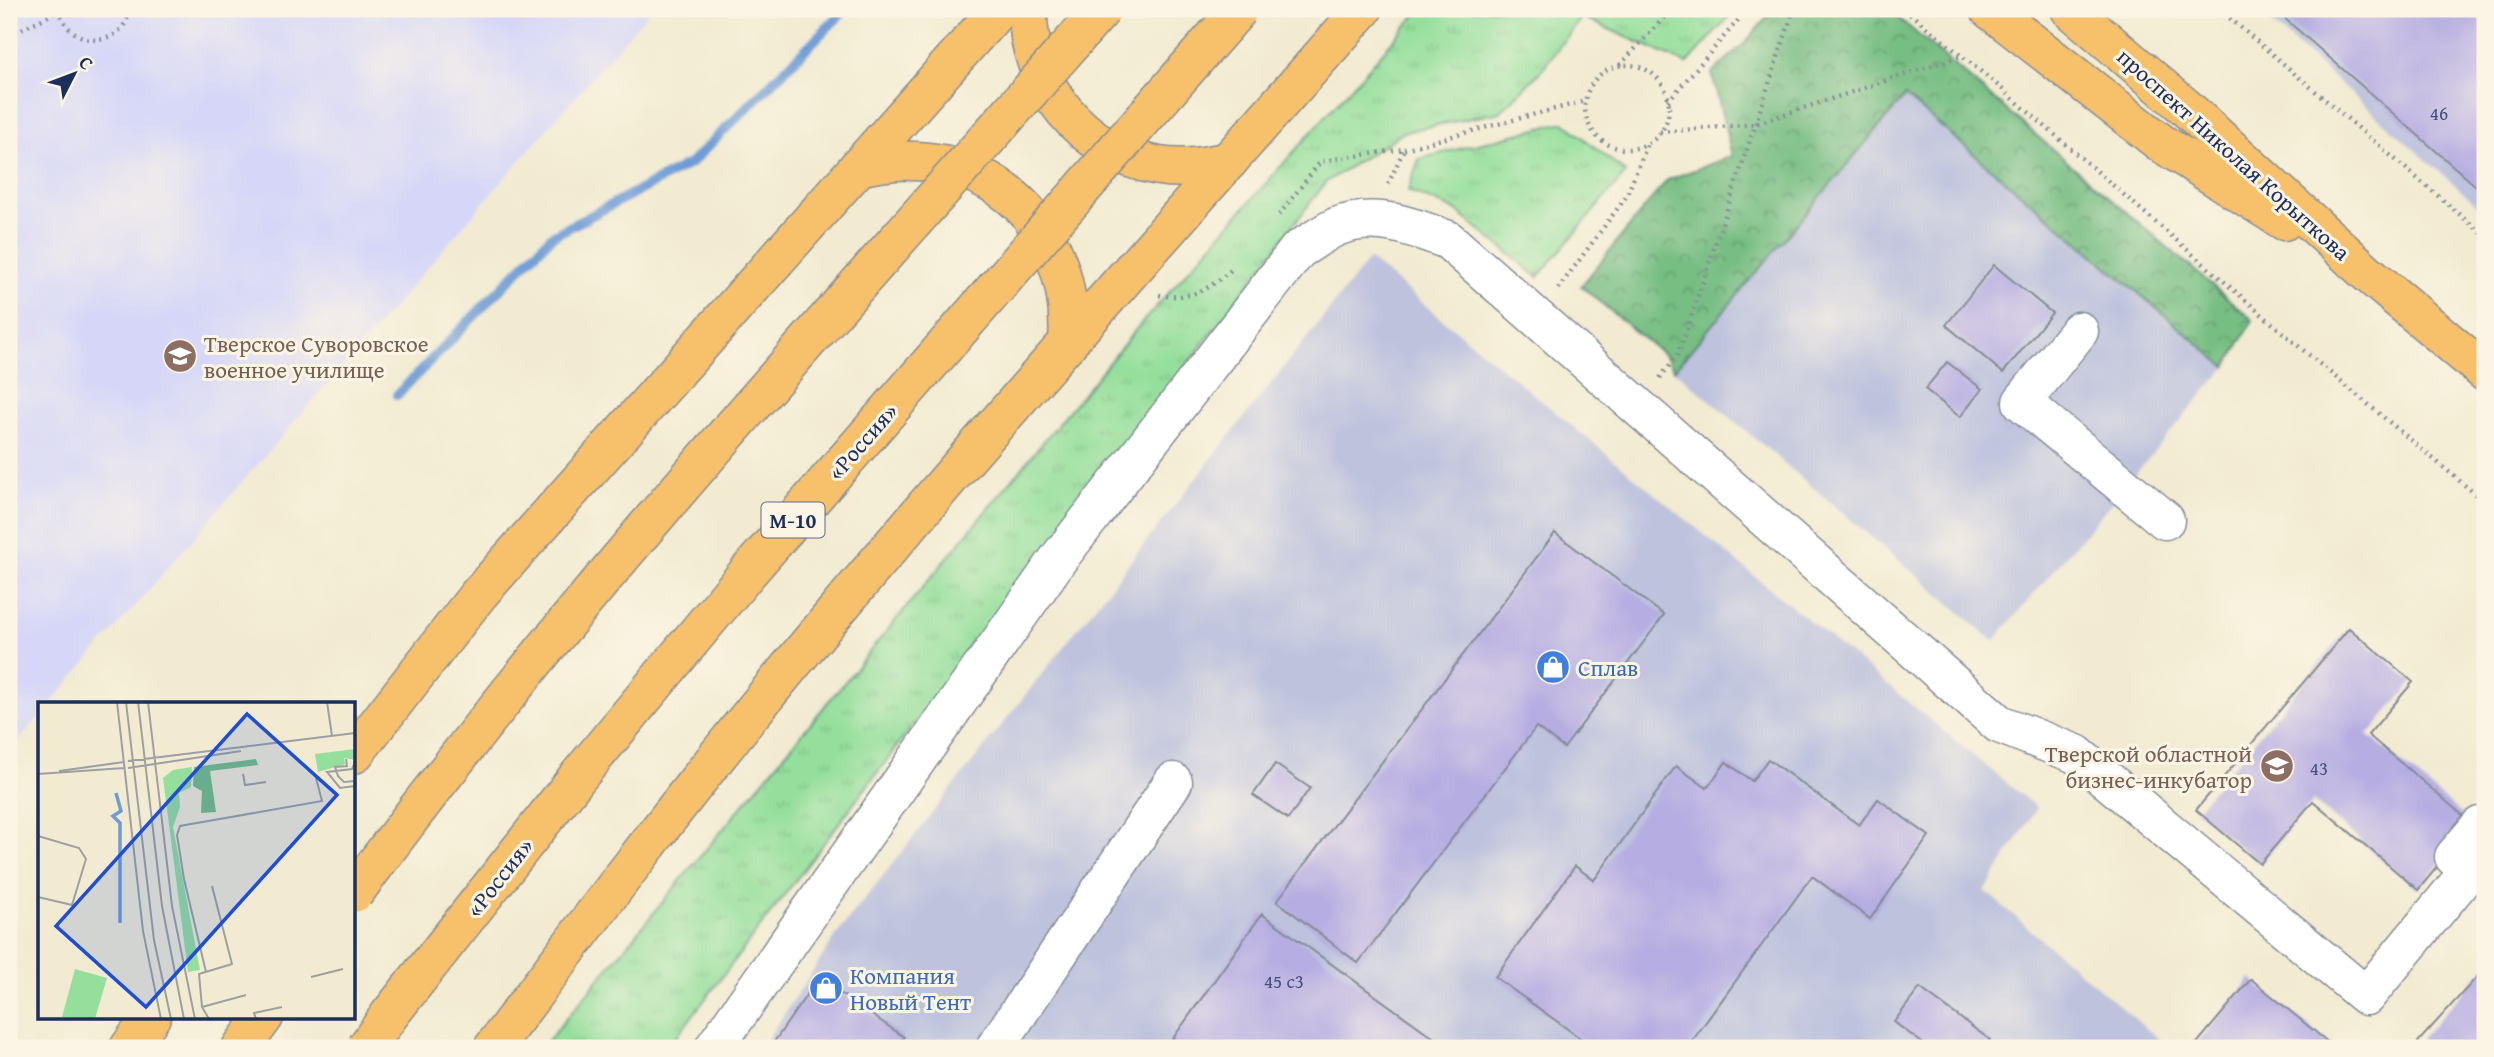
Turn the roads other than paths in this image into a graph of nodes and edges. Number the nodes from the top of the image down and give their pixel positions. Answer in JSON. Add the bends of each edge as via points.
{"nodes":[{"id":1,"x":999,"y":9,"type":"edge"},
{"id":2,"x":1028,"y":9,"type":"edge"},
{"id":3,"x":1101,"y":9,"type":"edge"},
{"id":4,"x":1239,"y":9,"type":"edge"},
{"id":5,"x":1363,"y":9,"type":"edge"},
{"id":6,"x":1989,"y":9,"type":"edge"},
{"id":7,"x":2070,"y":9,"type":"edge"},
{"id":8,"x":1229,"y":161,"type":"junction"},
{"id":9,"x":858,"y":167,"type":"junction"},
{"id":10,"x":2366,"y":272,"type":"junction"},
{"id":11,"x":2079,"y":331,"type":"dead end"},
{"id":12,"x":1068,"y":343,"type":"junction"},
{"id":13,"x":2485,"y":373,"type":"edge"},
{"id":14,"x":2165,"y":520,"type":"dead end"},
{"id":15,"x":355,"y":753,"type":"edge"},
{"id":16,"x":1173,"y":782,"type":"dead end"},
{"id":17,"x":2480,"y":825,"type":"dead end"},
{"id":18,"x":355,"y":893,"type":"edge"},
{"id":19,"x":150,"y":1018,"type":"edge"},
{"id":20,"x":263,"y":1018,"type":"edge"},
{"id":21,"x":129,"y":1048,"type":"edge"},
{"id":22,"x":241,"y":1048,"type":"edge"},
{"id":23,"x":366,"y":1048,"type":"edge"},
{"id":24,"x":493,"y":1048,"type":"edge"},
{"id":25,"x":715,"y":1048,"type":"edge"},
{"id":26,"x":995,"y":1048,"type":"edge"}],
"edges":[{"from":1,"to":9,"type":"main road"},
{"from":2,"to":8,"type":"main road","via":[[1031,41],[1047,86],[1075,124],[1094,139],[1159,166]]},
{"from":3,"to":18,"type":"main road","bridge":true,"via":[[663,507],[487,718]]},
{"from":4,"to":23,"type":"main road","name":"«Россия»","number":"М-10","bridge":true,"via":[[748,572],[576,779]]},
{"from":5,"to":8,"type":"main road"},
{"from":6,"to":10,"type":"main road","name":"проспект Николая Корыткова","via":[[2161,143]]},
{"from":7,"to":10,"type":"main road","name":"проспект Николая Корыткова"},
{"from":8,"to":12,"type":"main road"},
{"from":9,"to":12,"type":"main road","via":[[903,159],[950,164],[1011,196],[1042,231],[1062,273]]},
{"from":9,"to":15,"type":"main road","via":[[478,595]]},
{"from":10,"to":13,"type":"main road","name":"проспект Николая Корыткова"},
{"from":11,"to":14,"type":"lane","via":[[2022,402]]},
{"from":12,"to":24,"type":"main road","via":[[811,641],[637,857]]},
{"from":16,"to":26,"type":"lane"},
{"from":17,"to":25,"type":"lane","via":[[2454,857],[2470,870],[2366,996],[2076,754],[1999,724],[1448,240],[1409,225],[1372,219],[1336,227],[1298,250],[1059,558]]},
{"from":19,"to":21,"type":"main road"},
{"from":20,"to":22,"type":"main road"}]}
